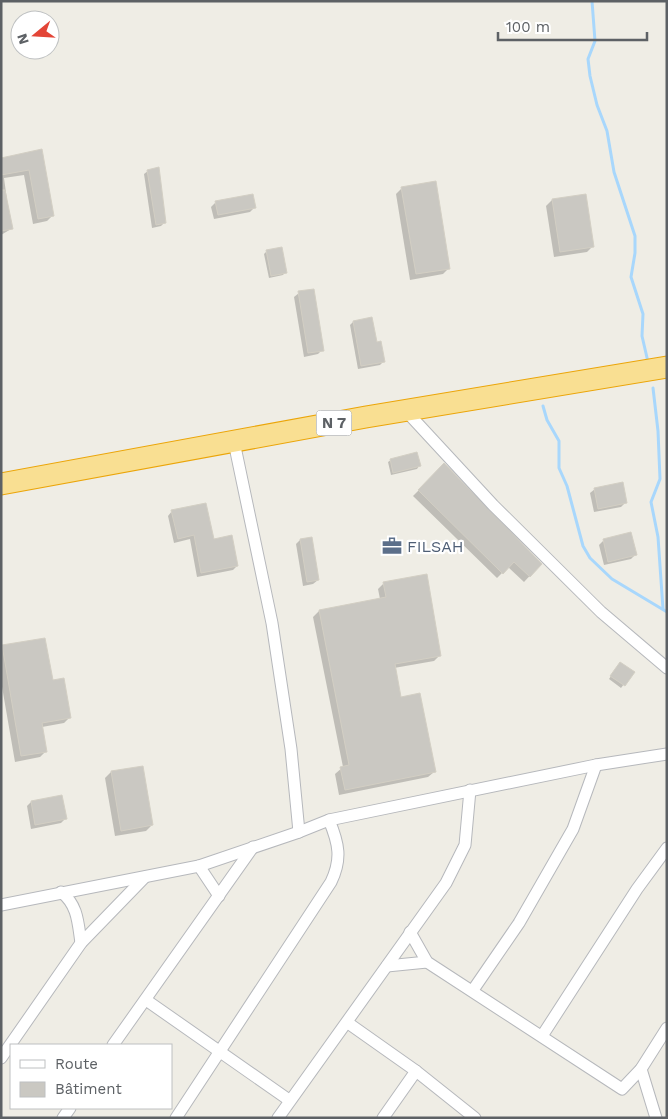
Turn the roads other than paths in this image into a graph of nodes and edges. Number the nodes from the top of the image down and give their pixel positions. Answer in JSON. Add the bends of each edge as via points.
{"nodes":[{"id":1,"x":667,"y":367,"type":"edge"},
{"id":2,"x":406,"y":411,"type":"junction"},
{"id":3,"x":234,"y":442,"type":"junction"},
{"id":4,"x":1,"y":484,"type":"edge"},
{"id":5,"x":667,"y":668,"type":"edge"},
{"id":6,"x":667,"y":754,"type":"edge"},
{"id":7,"x":596,"y":765,"type":"junction"},
{"id":8,"x":470,"y":790,"type":"junction"},
{"id":9,"x":329,"y":820,"type":"junction"},
{"id":10,"x":299,"y":832,"type":"junction"},
{"id":11,"x":253,"y":847,"type":"junction"},
{"id":12,"x":667,"y":848,"type":"edge"},
{"id":13,"x":199,"y":866,"type":"junction"},
{"id":14,"x":145,"y":877,"type":"junction"},
{"id":15,"x":61,"y":892,"type":"junction"},
{"id":16,"x":219,"y":896,"type":"junction"},
{"id":17,"x":1,"y":905,"type":"edge"},
{"id":18,"x":410,"y":932,"type":"junction"},
{"id":19,"x":81,"y":943,"type":"junction"},
{"id":20,"x":427,"y":962,"type":"junction"},
{"id":21,"x":387,"y":966,"type":"junction"},
{"id":22,"x":473,"y":990,"type":"junction"},
{"id":23,"x":146,"y":1000,"type":"junction"},
{"id":24,"x":348,"y":1023,"type":"junction"},
{"id":25,"x":667,"y":1028,"type":"edge"},
{"id":26,"x":542,"y":1036,"type":"junction"},
{"id":27,"x":11,"y":1044,"type":"edge"},
{"id":28,"x":114,"y":1044,"type":"edge"},
{"id":29,"x":10,"y":1045,"type":"edge"},
{"id":30,"x":221,"y":1050,"type":"junction"},
{"id":31,"x":1,"y":1058,"type":"edge"},
{"id":32,"x":641,"y":1069,"type":"junction"},
{"id":33,"x":416,"y":1071,"type":"junction"},
{"id":34,"x":289,"y":1100,"type":"junction"},
{"id":35,"x":176,"y":1118,"type":"edge"},
{"id":36,"x":278,"y":1118,"type":"edge"},
{"id":37,"x":383,"y":1118,"type":"edge"},
{"id":38,"x":475,"y":1118,"type":"edge"},
{"id":39,"x":656,"y":1118,"type":"edge"}],
"edges":[{"from":1,"to":2,"type":"highway","number":"N 7"},
{"from":2,"to":3,"type":"highway","number":"N 7"},
{"from":2,"to":5,"type":"street","via":[[493,505],[588,599]]},
{"from":3,"to":4,"type":"highway","number":"N 7"},
{"from":3,"to":10,"type":"street","via":[[272,623],[291,749]]},
{"from":6,"to":7,"type":"street"},
{"from":7,"to":8,"type":"street"},
{"from":7,"to":22,"type":"street","via":[[573,828],[520,923]]},
{"from":8,"to":9,"type":"street"},
{"from":8,"to":18,"type":"street","via":[[468,835],[461,857]]},
{"from":9,"to":10,"type":"street"},
{"from":9,"to":30,"type":"street","via":[[338,851],[338,866],[331,882]]},
{"from":10,"to":11,"type":"street"},
{"from":11,"to":13,"type":"street"},
{"from":11,"to":16,"type":"street"},
{"from":12,"to":26,"type":"street"},
{"from":13,"to":14,"type":"street"},
{"from":13,"to":16,"type":"street"},
{"from":14,"to":15,"type":"street"},
{"from":14,"to":19,"type":"street"},
{"from":15,"to":17,"type":"street"},
{"from":15,"to":19,"type":"street","via":[[75,907]]},
{"from":16,"to":23,"type":"street"},
{"from":18,"to":20,"type":"street"},
{"from":18,"to":21,"type":"street"},
{"from":19,"to":27,"type":"street"},
{"from":20,"to":21,"type":"street"},
{"from":20,"to":22,"type":"street"},
{"from":21,"to":24,"type":"street"},
{"from":22,"to":26,"type":"street"},
{"from":23,"to":28,"type":"street"},
{"from":23,"to":30,"type":"street"},
{"from":24,"to":33,"type":"street"},
{"from":24,"to":34,"type":"street"},
{"from":25,"to":32,"type":"street"},
{"from":26,"to":32,"type":"street","via":[[622,1089]]},
{"from":29,"to":31,"type":"street"},
{"from":30,"to":34,"type":"street"},
{"from":30,"to":35,"type":"street"},
{"from":32,"to":39,"type":"street"},
{"from":33,"to":37,"type":"street"},
{"from":33,"to":38,"type":"street"},
{"from":34,"to":36,"type":"street"}]}
